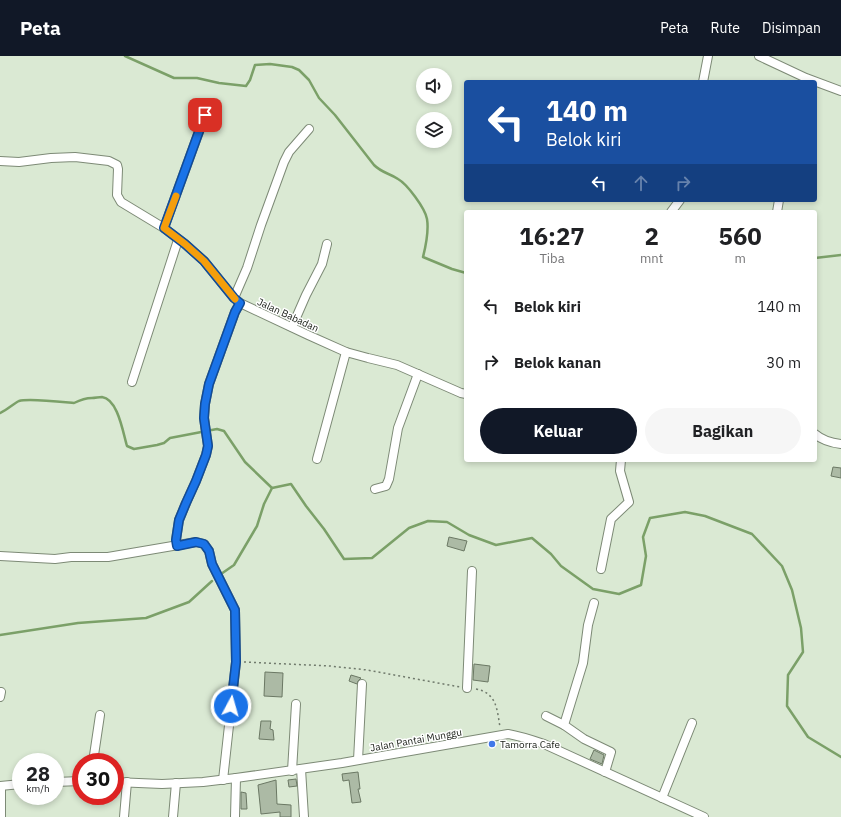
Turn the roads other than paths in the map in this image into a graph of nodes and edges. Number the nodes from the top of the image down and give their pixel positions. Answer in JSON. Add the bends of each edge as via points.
{"nodes":[{"id":1,"x":708,"y":56,"type":"edge"},
{"id":2,"x":758,"y":56,"type":"edge"},
{"id":3,"x":703,"y":80,"type":"edge"},
{"id":4,"x":805,"y":80,"type":"edge"},
{"id":5,"x":817,"y":84,"type":"edge"},
{"id":6,"x":841,"y":91,"type":"edge"},
{"id":7,"x":205,"y":115,"type":"dead end"},
{"id":8,"x":309,"y":129,"type":"dead end"},
{"id":9,"x":0,"y":161,"type":"edge"},
{"id":10,"x":164,"y":228,"type":"junction"},
{"id":11,"x":178,"y":240,"type":"junction"},
{"id":12,"x":327,"y":244,"type":"dead end"},
{"id":13,"x":237,"y":301,"type":"junction"},
{"id":14,"x":292,"y":327,"type":"junction"},
{"id":15,"x":346,"y":352,"type":"junction"},
{"id":16,"x":418,"y":374,"type":"junction"},
{"id":17,"x":132,"y":382,"type":"dead end"},
{"id":18,"x":464,"y":394,"type":"edge"},
{"id":19,"x":817,"y":436,"type":"edge"},
{"id":20,"x":841,"y":444,"type":"edge"},
{"id":21,"x":317,"y":459,"type":"dead end"},
{"id":22,"x":621,"y":462,"type":"edge"},
{"id":23,"x":375,"y":489,"type":"dead end"},
{"id":24,"x":177,"y":546,"type":"junction"},
{"id":25,"x":0,"y":556,"type":"edge"},
{"id":26,"x":601,"y":569,"type":"dead end"},
{"id":27,"x":472,"y":571,"type":"dead end"},
{"id":28,"x":594,"y":603,"type":"dead end"},
{"id":29,"x":362,"y":684,"type":"dead end"},
{"id":30,"x":467,"y":688,"type":"road end"},
{"id":31,"x":296,"y":704,"type":"dead end"},
{"id":32,"x":100,"y":715,"type":"dead end"},
{"id":33,"x":546,"y":716,"type":"dead end"},
{"id":34,"x":692,"y":723,"type":"dead end"},
{"id":35,"x":564,"y":725,"type":"junction"},
{"id":36,"x":95,"y":753,"type":"edge"},
{"id":37,"x":358,"y":760,"type":"junction"},
{"id":38,"x":301,"y":769,"type":"junction"},
{"id":39,"x":292,"y":771,"type":"junction"},
{"id":40,"x":605,"y":772,"type":"junction"},
{"id":41,"x":236,"y":778,"type":"junction"},
{"id":42,"x":223,"y":780,"type":"junction"},
{"id":43,"x":127,"y":782,"type":"joint"},
{"id":44,"x":176,"y":783,"type":"junction"},
{"id":45,"x":12,"y":785,"type":"edge"},
{"id":46,"x":1,"y":786,"type":"edge"},
{"id":47,"x":662,"y":798,"type":"junction"},
{"id":48,"x":1,"y":817,"type":"edge"},
{"id":49,"x":124,"y":817,"type":"edge"},
{"id":50,"x":173,"y":817,"type":"edge"},
{"id":51,"x":235,"y":817,"type":"edge"},
{"id":52,"x":304,"y":817,"type":"edge"},
{"id":53,"x":704,"y":817,"type":"edge"}],
"edges":[{"from":1,"to":3,"type":"street"},
{"from":2,"to":4,"type":"street"},
{"from":5,"to":6,"type":"street"},
{"from":7,"to":10,"type":"street"},
{"from":8,"to":13,"type":"street","via":[[289,152],[284,162]]},
{"from":9,"to":10,"type":"street","name":"Jalan Babadan","via":[[19,162],[75,157],[113,162],[118,169],[117,195],[121,202]]},
{"from":10,"to":11,"type":"street","name":"Jalan Babadan"},
{"from":11,"to":13,"type":"street","name":"Jalan Babadan","via":[[204,261]]},
{"from":11,"to":17,"type":"street"},
{"from":12,"to":14,"type":"street","via":[[322,264]]},
{"from":13,"to":14,"type":"street","name":"Jalan Babadan"},
{"from":13,"to":24,"type":"street","via":[[209,384],[204,418],[208,446],[179,520]]},
{"from":14,"to":15,"type":"street","name":"Jalan Babadan"},
{"from":15,"to":16,"type":"street","name":"Jalan Babadan","via":[[397,365]]},
{"from":15,"to":21,"type":"street"},
{"from":16,"to":18,"type":"street","name":"Jalan Babadan"},
{"from":16,"to":23,"type":"street","via":[[398,428],[389,479],[386,486]]},
{"from":19,"to":20,"type":"street"},
{"from":22,"to":26,"type":"street","via":[[620,470],[629,502],[611,519]]},
{"from":24,"to":25,"type":"street","via":[[108,557],[55,559]]},
{"from":24,"to":42,"type":"street","via":[[196,542],[204,544],[235,610],[236,662]]},
{"from":27,"to":30,"type":"street"},
{"from":28,"to":35,"type":"street","via":[[583,663]]},
{"from":29,"to":37,"type":"street"},
{"from":31,"to":39,"type":"street"},
{"from":32,"to":36,"type":"street"},
{"from":33,"to":35,"type":"street"},
{"from":34,"to":47,"type":"street"},
{"from":35,"to":40,"type":"street","via":[[584,739],[612,752]]},
{"from":37,"to":38,"type":"street","name":"Jalan Pantai Munggu"},
{"from":37,"to":40,"type":"street","name":"Jalan Pantai Munggu","via":[[508,734],[544,744]]},
{"from":38,"to":39,"type":"street","name":"Jalan Pantai Munggu"},
{"from":38,"to":52,"type":"street"},
{"from":39,"to":41,"type":"street","name":"Jalan Pantai Munggu"},
{"from":40,"to":47,"type":"street","name":"Jalan Pantai Munggu"},
{"from":41,"to":42,"type":"street","name":"Jalan Pantai Munggu"},
{"from":41,"to":51,"type":"street"},
{"from":42,"to":44,"type":"street","name":"Jalan Pantai Munggu"},
{"from":43,"to":44,"type":"street","name":"Jalan Pantai Munggu"},
{"from":43,"to":49,"type":"street"},
{"from":44,"to":50,"type":"street"},
{"from":45,"to":46,"type":"street"},
{"from":46,"to":48,"type":"street"},
{"from":47,"to":53,"type":"street","name":"Jalan Pantai Munggu"}]}
